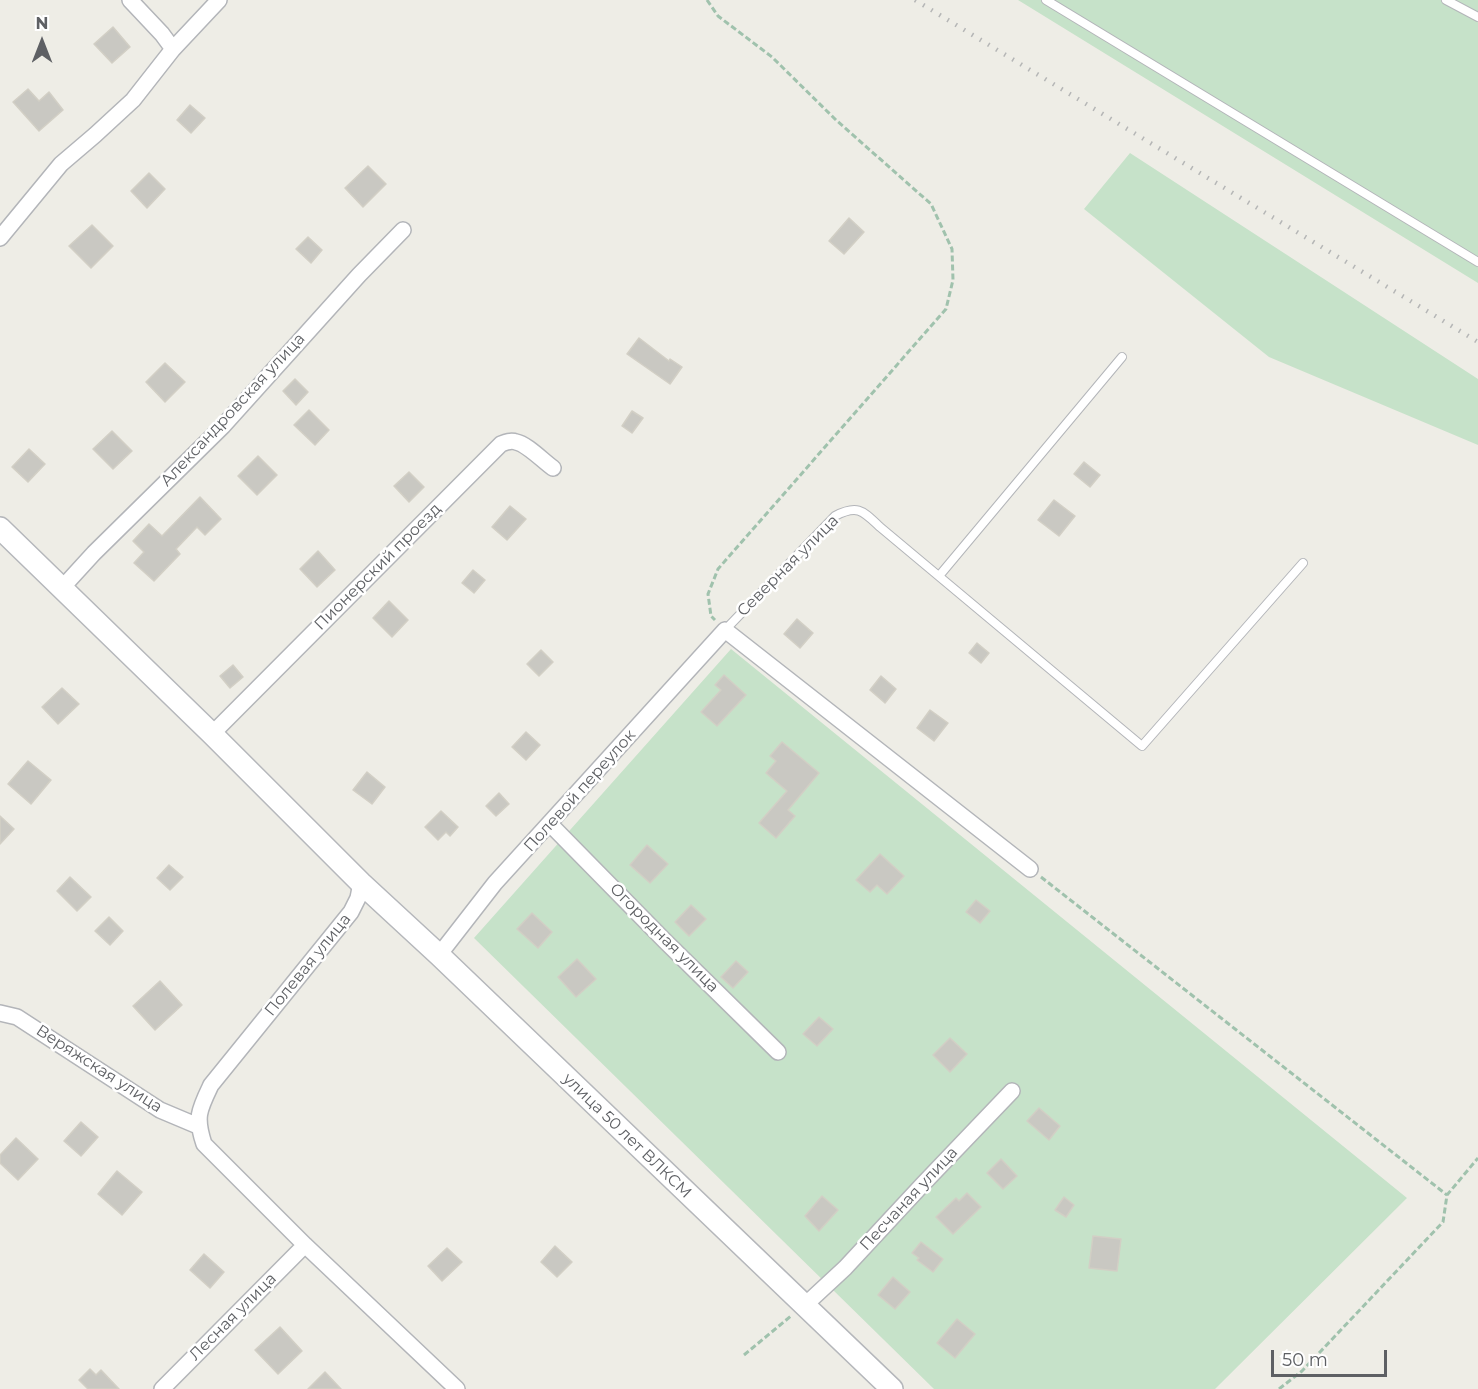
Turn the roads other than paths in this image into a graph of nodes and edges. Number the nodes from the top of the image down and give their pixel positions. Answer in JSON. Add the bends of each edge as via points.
{"nodes":[{"id":1,"x":130,"y":0,"type":"edge"},
{"id":2,"x":219,"y":0,"type":"edge"},
{"id":3,"x":1046,"y":0,"type":"edge"},
{"id":4,"x":1446,"y":0,"type":"edge"},
{"id":5,"x":1478,"y":17,"type":"edge"},
{"id":6,"x":173,"y":49,"type":"junction"},
{"id":7,"x":403,"y":230,"type":"dead end"},
{"id":8,"x":0,"y":238,"type":"edge"},
{"id":9,"x":1478,"y":262,"type":"edge"},
{"id":10,"x":1122,"y":357,"type":"dead end"},
{"id":11,"x":553,"y":468,"type":"dead end"},
{"id":12,"x":0,"y":528,"type":"edge"},
{"id":13,"x":1303,"y":563,"type":"dead end"},
{"id":14,"x":939,"y":576,"type":"junction"},
{"id":15,"x":62,"y":588,"type":"junction"},
{"id":16,"x":725,"y":630,"type":"junction"},
{"id":17,"x":212,"y":734,"type":"junction"},
{"id":18,"x":550,"y":824,"type":"junction"},
{"id":19,"x":1030,"y":869,"type":"road end"},
{"id":20,"x":361,"y":884,"type":"junction"},
{"id":21,"x":439,"y":955,"type":"junction"},
{"id":22,"x":0,"y":1013,"type":"edge"},
{"id":23,"x":778,"y":1052,"type":"dead end"},
{"id":24,"x":1012,"y":1091,"type":"dead end"},
{"id":25,"x":198,"y":1126,"type":"junction"},
{"id":26,"x":305,"y":1245,"type":"junction"},
{"id":27,"x":804,"y":1306,"type":"junction"},
{"id":28,"x":162,"y":1389,"type":"edge"},
{"id":29,"x":457,"y":1389,"type":"edge"},
{"id":30,"x":892,"y":1389,"type":"edge"}],
"edges":[{"from":1,"to":6,"type":"street"},
{"from":2,"to":6,"type":"street"},
{"from":3,"to":9,"type":"lane"},
{"from":4,"to":5,"type":"lane"},
{"from":6,"to":8,"type":"street","via":[[133,100],[60,164]]},
{"from":7,"to":15,"type":"street","name":"Александровская улица","via":[[223,426]]},
{"from":10,"to":14,"type":"lane"},
{"from":11,"to":17,"type":"street","name":"Пионерский проезд","via":[[517,442],[501,444]]},
{"from":12,"to":15,"type":"street"},
{"from":13,"to":14,"type":"lane","name":"Северная улица","via":[[1142,746]]},
{"from":14,"to":16,"type":"lane","name":"Северная улица","via":[[862,511],[848,509],[835,516]]},
{"from":15,"to":17,"type":"street"},
{"from":16,"to":18,"type":"street","name":"Полевой переулок"},
{"from":16,"to":19,"type":"street"},
{"from":17,"to":20,"type":"street"},
{"from":18,"to":21,"type":"street","name":"Полевой переулок","via":[[495,883]]},
{"from":18,"to":23,"type":"street","name":"Огородная улица"},
{"from":20,"to":21,"type":"street","name":"улица 50 лет ВЛКСМ"},
{"from":20,"to":25,"type":"street","name":"Полевая улица","via":[[351,912],[211,1085],[199,1110]]},
{"from":21,"to":27,"type":"street","name":"улица 50 лет ВЛКСМ"},
{"from":22,"to":25,"type":"street","name":"Веряжская улица","via":[[17,1017],[160,1110]]},
{"from":24,"to":27,"type":"street","name":"Песчаная улица","via":[[845,1268]]},
{"from":25,"to":26,"type":"street","via":[[204,1144]]},
{"from":26,"to":28,"type":"street","name":"Лесная улица"},
{"from":26,"to":29,"type":"street"},
{"from":27,"to":30,"type":"street","name":"улица 50 лет ВЛКСМ"}]}
